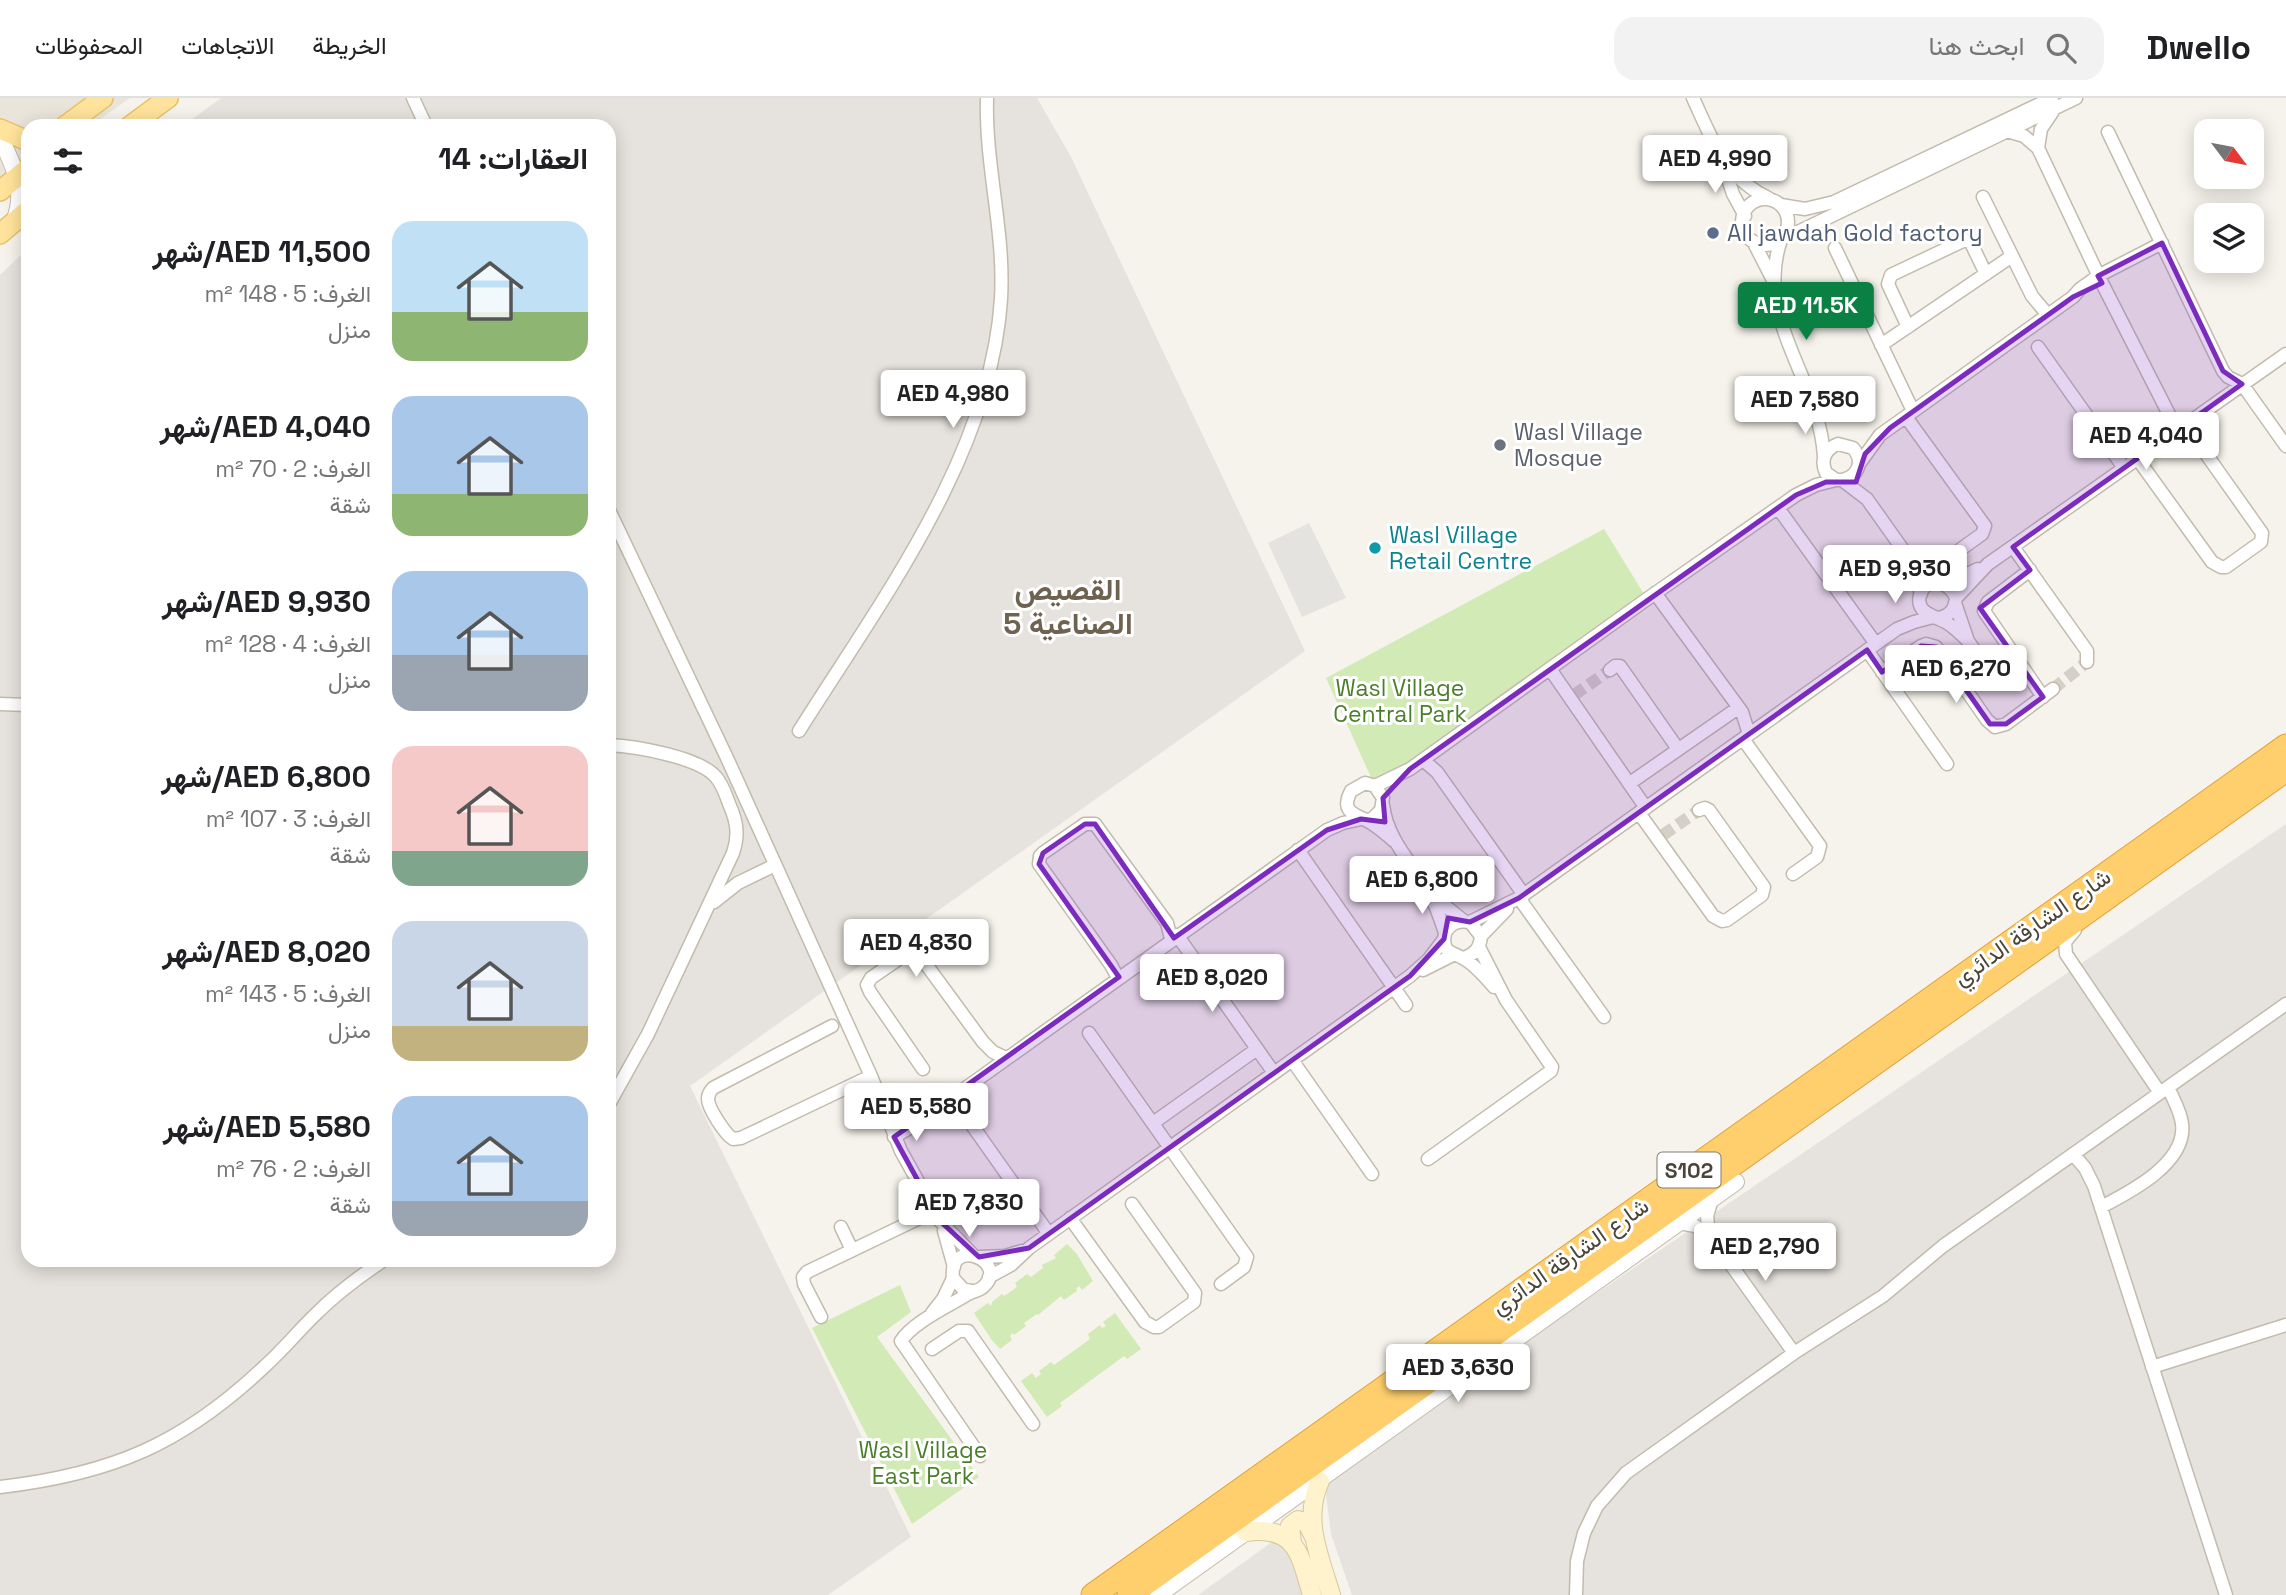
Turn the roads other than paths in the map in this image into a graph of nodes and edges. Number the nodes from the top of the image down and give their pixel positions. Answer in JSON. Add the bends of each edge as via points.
{"nodes":[{"id":1,"x":103,"y":98,"type":"edge"},
{"id":2,"x":118,"y":98,"type":"edge"},
{"id":3,"x":168,"y":98,"type":"edge"},
{"id":4,"x":413,"y":98,"type":"edge"},
{"id":5,"x":987,"y":98,"type":"edge"},
{"id":6,"x":1693,"y":98,"type":"edge"},
{"id":7,"x":2076,"y":98,"type":"edge"},
{"id":8,"x":2056,"y":102,"type":"edge"},
{"id":9,"x":74,"y":119,"type":"edge"},
{"id":10,"x":91,"y":119,"type":"edge"},
{"id":11,"x":140,"y":119,"type":"edge"},
{"id":12,"x":423,"y":119,"type":"edge"},
{"id":13,"x":0,"y":129,"type":"edge"},
{"id":14,"x":2007,"y":131,"type":"junction"},
{"id":15,"x":2108,"y":132,"type":"dead end"},
{"id":16,"x":0,"y":137,"type":"edge"},
{"id":17,"x":21,"y":140,"type":"edge"},
{"id":18,"x":2038,"y":148,"type":"junction"},
{"id":19,"x":1722,"y":159,"type":"junction"},
{"id":20,"x":14,"y":195,"type":"edge"},
{"id":21,"x":1983,"y":197,"type":"dead end"},
{"id":22,"x":1775,"y":202,"type":"junction"},
{"id":23,"x":1745,"y":216,"type":"junction"},
{"id":24,"x":1783,"y":236,"type":"junction"},
{"id":25,"x":1753,"y":241,"type":"junction"},
{"id":26,"x":2162,"y":243,"type":"junction"},
{"id":27,"x":1835,"y":248,"type":"dead end"},
{"id":28,"x":2012,"y":256,"type":"junction"},
{"id":29,"x":1986,"y":274,"type":"junction"},
{"id":30,"x":1773,"y":280,"type":"junction"},
{"id":31,"x":2100,"y":280,"type":"junction"},
{"id":32,"x":2048,"y":315,"type":"junction"},
{"id":33,"x":1908,"y":327,"type":"junction"},
{"id":34,"x":1881,"y":345,"type":"junction"},
{"id":35,"x":2038,"y":347,"type":"dead end"},
{"id":36,"x":2286,"y":354,"type":"edge"},
{"id":37,"x":2242,"y":384,"type":"junction"},
{"id":38,"x":1815,"y":410,"type":"junction"},
{"id":39,"x":1910,"y":414,"type":"junction"},
{"id":40,"x":1890,"y":428,"type":"junction"},
{"id":41,"x":2180,"y":428,"type":"junction"},
{"id":42,"x":2199,"y":444,"type":"dead end"},
{"id":43,"x":1847,"y":445,"type":"junction"},
{"id":44,"x":2286,"y":446,"type":"edge"},
{"id":45,"x":2137,"y":458,"type":"junction"},
{"id":46,"x":1824,"y":459,"type":"junction"},
{"id":47,"x":1859,"y":466,"type":"junction"},
{"id":48,"x":2124,"y":468,"type":"junction"},
{"id":49,"x":1839,"y":480,"type":"junction"},
{"id":50,"x":1796,"y":495,"type":"junction"},
{"id":51,"x":1867,"y":499,"type":"junction"},
{"id":52,"x":1779,"y":508,"type":"junction"},
{"id":53,"x":616,"y":525,"type":"edge"},
{"id":54,"x":2013,"y":547,"type":"junction"},
{"id":55,"x":1954,"y":554,"type":"dead end"},
{"id":56,"x":1911,"y":561,"type":"junction"},
{"id":57,"x":1988,"y":564,"type":"junction"},
{"id":58,"x":2029,"y":570,"type":"junction"},
{"id":59,"x":1943,"y":583,"type":"junction"},
{"id":60,"x":1655,"y":593,"type":"junction"},
{"id":61,"x":1920,"y":597,"type":"junction"},
{"id":62,"x":1956,"y":601,"type":"junction"},
{"id":63,"x":1935,"y":618,"type":"junction"},
{"id":64,"x":1897,"y":629,"type":"junction"},
{"id":65,"x":1968,"y":641,"type":"junction"},
{"id":66,"x":1871,"y":647,"type":"junction"},
{"id":67,"x":2087,"y":662,"type":"dead end"},
{"id":68,"x":1987,"y":668,"type":"dead end"},
{"id":69,"x":1550,"y":669,"type":"junction"},
{"id":70,"x":1610,"y":670,"type":"dead end"},
{"id":71,"x":1882,"y":672,"type":"junction"},
{"id":72,"x":0,"y":704,"type":"edge"},
{"id":73,"x":21,"y":705,"type":"edge"},
{"id":74,"x":1738,"y":708,"type":"junction"},
{"id":75,"x":2286,"y":729,"type":"edge"},
{"id":76,"x":799,"y":731,"type":"dead end"},
{"id":77,"x":1746,"y":736,"type":"junction"},
{"id":78,"x":616,"y":745,"type":"edge"},
{"id":79,"x":2286,"y":746,"type":"edge"},
{"id":80,"x":1678,"y":749,"type":"junction"},
{"id":81,"x":1423,"y":760,"type":"junction"},
{"id":82,"x":1947,"y":764,"type":"dead end"},
{"id":83,"x":1410,"y":769,"type":"junction"},
{"id":84,"x":2286,"y":770,"type":"edge"},
{"id":85,"x":1630,"y":783,"type":"junction"},
{"id":86,"x":1375,"y":786,"type":"junction"},
{"id":87,"x":1347,"y":800,"type":"junction"},
{"id":88,"x":1383,"y":801,"type":"junction"},
{"id":89,"x":1643,"y":810,"type":"junction"},
{"id":90,"x":1699,"y":810,"type":"dead end"},
{"id":91,"x":1363,"y":820,"type":"junction"},
{"id":92,"x":1326,"y":830,"type":"junction"},
{"id":93,"x":2162,"y":834,"type":"junction"},
{"id":94,"x":1394,"y":841,"type":"junction"},
{"id":95,"x":1298,"y":850,"type":"junction"},
{"id":96,"x":775,"y":865,"type":"junction"},
{"id":97,"x":1793,"y":874,"type":"dead end"},
{"id":98,"x":1426,"y":888,"type":"junction"},
{"id":99,"x":1521,"y":897,"type":"junction"},
{"id":100,"x":707,"y":910,"type":"junction"},
{"id":101,"x":2086,"y":912,"type":"junction"},
{"id":102,"x":1467,"y":921,"type":"junction"},
{"id":103,"x":1445,"y":936,"type":"junction"},
{"id":104,"x":1174,"y":937,"type":"junction"},
{"id":105,"x":1480,"y":942,"type":"junction"},
{"id":106,"x":1459,"y":956,"type":"junction"},
{"id":107,"x":1410,"y":976,"type":"junction"},
{"id":108,"x":1118,"y":978,"type":"junction"},
{"id":109,"x":1394,"y":987,"type":"junction"},
{"id":110,"x":1506,"y":1000,"type":"junction"},
{"id":111,"x":2286,"y":1004,"type":"edge"},
{"id":112,"x":1406,"y":1005,"type":"dead end"},
{"id":113,"x":1604,"y":1017,"type":"dead end"},
{"id":114,"x":832,"y":1026,"type":"dead end"},
{"id":115,"x":1089,"y":1033,"type":"dead end"},
{"id":116,"x":1257,"y":1049,"type":"junction"},
{"id":117,"x":1006,"y":1058,"type":"junction"},
{"id":118,"x":1292,"y":1060,"type":"junction"},
{"id":119,"x":923,"y":1069,"type":"dead end"},
{"id":120,"x":1274,"y":1073,"type":"junction"},
{"id":121,"x":871,"y":1076,"type":"junction"},
{"id":122,"x":2164,"y":1090,"type":"junction"},
{"id":123,"x":616,"y":1092,"type":"edge"},
{"id":124,"x":948,"y":1099,"type":"junction"},
{"id":125,"x":1153,"y":1123,"type":"junction"},
{"id":126,"x":893,"y":1134,"type":"junction"},
{"id":127,"x":1170,"y":1147,"type":"junction"},
{"id":128,"x":1752,"y":1149,"type":"junction"},
{"id":129,"x":2073,"y":1154,"type":"junction"},
{"id":130,"x":1428,"y":1159,"type":"dead end"},
{"id":131,"x":1373,"y":1174,"type":"dead end"},
{"id":132,"x":1736,"y":1182,"type":"joint"},
{"id":133,"x":1712,"y":1199,"type":"junction"},
{"id":134,"x":1132,"y":1204,"type":"dead end"},
{"id":135,"x":2101,"y":1208,"type":"junction"},
{"id":136,"x":937,"y":1216,"type":"junction"},
{"id":137,"x":1070,"y":1219,"type":"junction"},
{"id":138,"x":1679,"y":1223,"type":"junction"},
{"id":139,"x":841,"y":1227,"type":"dead end"},
{"id":140,"x":1049,"y":1234,"type":"junction"},
{"id":141,"x":1709,"y":1234,"type":"junction"},
{"id":142,"x":1029,"y":1248,"type":"junction"},
{"id":143,"x":852,"y":1250,"type":"junction"},
{"id":144,"x":976,"y":1256,"type":"junction"},
{"id":145,"x":374,"y":1267,"type":"edge"},
{"id":146,"x":954,"y":1273,"type":"junction"},
{"id":147,"x":989,"y":1277,"type":"junction"},
{"id":148,"x":1221,"y":1284,"type":"dead end"},
{"id":149,"x":972,"y":1292,"type":"junction"},
{"id":150,"x":821,"y":1317,"type":"dead end"},
{"id":151,"x":928,"y":1318,"type":"junction"},
{"id":152,"x":2286,"y":1325,"type":"edge"},
{"id":153,"x":932,"y":1349,"type":"dead end"},
{"id":154,"x":1794,"y":1353,"type":"junction"},
{"id":155,"x":2152,"y":1367,"type":"junction"},
{"id":156,"x":1033,"y":1424,"type":"dead end"},
{"id":157,"x":980,"y":1456,"type":"dead end"},
{"id":158,"x":1320,"y":1482,"type":"junction"},
{"id":159,"x":0,"y":1487,"type":"edge"},
{"id":160,"x":1246,"y":1532,"type":"junction"},
{"id":161,"x":1314,"y":1537,"type":"junction"},
{"id":162,"x":1292,"y":1542,"type":"junction"},
{"id":163,"x":1093,"y":1595,"type":"edge"},
{"id":164,"x":1129,"y":1595,"type":"edge"},
{"id":165,"x":1158,"y":1595,"type":"edge"},
{"id":166,"x":1312,"y":1595,"type":"edge"},
{"id":167,"x":1331,"y":1595,"type":"edge"},
{"id":168,"x":1576,"y":1595,"type":"edge"},
{"id":169,"x":2226,"y":1595,"type":"edge"}],
"edges":[{"from":1,"to":9,"type":"main road"},
{"from":2,"to":10,"type":"main road"},
{"from":3,"to":11,"type":"main road"},
{"from":4,"to":12,"type":"street"},
{"from":5,"to":76,"type":"street","via":[[1002,280],[995,346],[978,409],[918,539]]},
{"from":6,"to":19,"type":"street"},
{"from":7,"to":8,"type":"street"},
{"from":8,"to":14,"type":"street"},
{"from":8,"to":18,"type":"street","via":[[2041,129]]},
{"from":8,"to":22,"type":"street","via":[[1834,202],[1805,209]]},
{"from":13,"to":17,"type":"main road"},
{"from":14,"to":18,"type":"street","via":[[2024,136]]},
{"from":14,"to":24,"type":"street"},
{"from":15,"to":26,"type":"street"},
{"from":16,"to":20,"type":"street"},
{"from":18,"to":31,"type":"street"},
{"from":19,"to":22,"type":"street","via":[[1748,187]]},
{"from":19,"to":23,"type":"street"},
{"from":21,"to":28,"type":"street"},
{"from":22,"to":23,"type":"street","via":[[1760,199],[1745,210]]},
{"from":22,"to":24,"type":"street","via":[[1787,216]]},
{"from":23,"to":25,"type":"street","via":[[1743,227]]},
{"from":24,"to":25,"type":"street","via":[[1771,244]]},
{"from":24,"to":30,"type":"street"},
{"from":25,"to":30,"type":"street"},
{"from":26,"to":31,"type":"street"},
{"from":26,"to":37,"type":"street","via":[[2223,371]]},
{"from":27,"to":34,"type":"street"},
{"from":28,"to":29,"type":"street"},
{"from":28,"to":32,"type":"street","via":[[2032,296]]},
{"from":29,"to":33,"type":"street"},
{"from":29,"to":33,"type":"street","via":[[1971,243],[1965,240],[1891,275],[1888,284]]},
{"from":30,"to":38,"type":"street","via":[[1784,331]]},
{"from":31,"to":32,"type":"street","via":[[2080,289]]},
{"from":31,"to":41,"type":"street"},
{"from":32,"to":39,"type":"street"},
{"from":33,"to":34,"type":"street"},
{"from":34,"to":39,"type":"street"},
{"from":35,"to":48,"type":"street"},
{"from":36,"to":37,"type":"street"},
{"from":37,"to":41,"type":"street"},
{"from":37,"to":44,"type":"street"},
{"from":38,"to":43,"type":"street"},
{"from":38,"to":46,"type":"street"},
{"from":39,"to":40,"type":"street"},
{"from":39,"to":55,"type":"street","via":[[1985,526],[1982,534]]},
{"from":40,"to":43,"type":"street"},
{"from":40,"to":47,"type":"street","via":[[1872,444]]},
{"from":41,"to":45,"type":"street"},
{"from":42,"to":45,"type":"street","via":[[2262,533],[2261,542],[2226,566],[2212,562]]},
{"from":43,"to":46,"type":"street","via":[[1832,447]]},
{"from":43,"to":47,"type":"street","via":[[1857,453]]},
{"from":45,"to":48,"type":"street"},
{"from":46,"to":49,"type":"street","via":[[1826,473]]},
{"from":46,"to":50,"type":"street"},
{"from":47,"to":49,"type":"street","via":[[1855,474]]},
{"from":47,"to":51,"type":"street"},
{"from":48,"to":54,"type":"street"},
{"from":49,"to":50,"type":"street"},
{"from":49,"to":51,"type":"street"},
{"from":50,"to":52,"type":"street"},
{"from":51,"to":56,"type":"street"},
{"from":52,"to":60,"type":"street"},
{"from":52,"to":66,"type":"street"},
{"from":53,"to":96,"type":"street"},
{"from":54,"to":57,"type":"street"},
{"from":54,"to":58,"type":"street"},
{"from":56,"to":59,"type":"street"},
{"from":56,"to":61,"type":"street"},
{"from":57,"to":59,"type":"street"},
{"from":57,"to":62,"type":"street"},
{"from":58,"to":67,"type":"street","via":[[2087,651]]},
{"from":58,"to":71,"type":"street","via":[[1988,602],[1984,611],[2048,693],[2001,727],[1990,724],[1931,644]]},
{"from":59,"to":61,"type":"street","via":[[1928,585]]},
{"from":59,"to":62,"type":"street"},
{"from":60,"to":69,"type":"street"},
{"from":60,"to":74,"type":"street"},
{"from":61,"to":63,"type":"street","via":[[1923,611]]},
{"from":61,"to":64,"type":"street"},
{"from":62,"to":63,"type":"street","via":[[1949,614]]},
{"from":62,"to":65,"type":"street"},
{"from":63,"to":64,"type":"street"},
{"from":63,"to":65,"type":"street"},
{"from":64,"to":66,"type":"street"},
{"from":65,"to":68,"type":"street"},
{"from":66,"to":71,"type":"street"},
{"from":66,"to":77,"type":"street"},
{"from":69,"to":81,"type":"street"},
{"from":69,"to":85,"type":"street"},
{"from":70,"to":80,"type":"street","via":[[1620,666]]},
{"from":71,"to":82,"type":"street"},
{"from":72,"to":73,"type":"street"},
{"from":74,"to":77,"type":"street"},
{"from":74,"to":80,"type":"street"},
{"from":75,"to":93,"type":"highway"},
{"from":77,"to":89,"type":"street"},
{"from":77,"to":97,"type":"street","via":[[1820,846],[1817,857]]},
{"from":78,"to":100,"type":"street","via":[[685,761],[708,770],[721,784],[737,834]]},
{"from":79,"to":93,"type":"highway","name":"شارع الشارقة الدائري","number":"S102"},
{"from":80,"to":85,"type":"street"},
{"from":81,"to":83,"type":"street"},
{"from":81,"to":99,"type":"street","via":[[1437,772]]},
{"from":83,"to":86,"type":"street"},
{"from":83,"to":88,"type":"street"},
{"from":84,"to":101,"type":"highway","name":"شارع الشارقة الدائري","number":"S102"},
{"from":85,"to":89,"type":"street"},
{"from":86,"to":87,"type":"street","via":[[1359,784]]},
{"from":86,"to":88,"type":"street"},
{"from":87,"to":91,"type":"street","via":[[1352,814]]},
{"from":87,"to":92,"type":"street"},
{"from":88,"to":91,"type":"street","via":[[1377,815]]},
{"from":88,"to":94,"type":"street"},
{"from":89,"to":90,"type":"street","via":[[1687,880],[1713,916],[1722,921],[1764,891],[1709,810]]},
{"from":89,"to":99,"type":"street"},
{"from":91,"to":92,"type":"street"},
{"from":91,"to":94,"type":"street"},
{"from":92,"to":95,"type":"street"},
{"from":93,"to":163,"type":"highway","name":"شارع الشارقة الدائري","number":"S102"},
{"from":94,"to":98,"type":"street"},
{"from":95,"to":104,"type":"street"},
{"from":95,"to":109,"type":"street"},
{"from":96,"to":100,"type":"street","via":[[738,883]]},
{"from":96,"to":121,"type":"street"},
{"from":98,"to":102,"type":"street"},
{"from":98,"to":103,"type":"street"},
{"from":99,"to":102,"type":"street"},
{"from":99,"to":105,"type":"street"},
{"from":99,"to":113,"type":"street"},
{"from":100,"to":123,"type":"street","via":[[644,1044]]},
{"from":101,"to":122,"type":"street","via":[[2065,942],[2064,951]]},
{"from":101,"to":128,"type":"highway","name":"شارع الشارقة الدائري","number":"S102"},
{"from":102,"to":103,"type":"street","via":[[1453,924]]},
{"from":102,"to":105,"type":"street"},
{"from":103,"to":106,"type":"street","via":[[1447,948]]},
{"from":103,"to":107,"type":"street"},
{"from":104,"to":108,"type":"street"},
{"from":104,"to":108,"type":"street","via":[[1095,824],[1085,824],[1043,853],[1039,864]]},
{"from":104,"to":116,"type":"street"},
{"from":105,"to":106,"type":"street"},
{"from":105,"to":110,"type":"street"},
{"from":106,"to":107,"type":"street"},
{"from":106,"to":110,"type":"street"},
{"from":107,"to":109,"type":"street"},
{"from":108,"to":117,"type":"street"},
{"from":109,"to":112,"type":"street"},
{"from":109,"to":118,"type":"street"},
{"from":110,"to":130,"type":"street","via":[[1552,1063],[1550,1071]]},
{"from":111,"to":122,"type":"street"},
{"from":114,"to":121,"type":"street","via":[[713,1088],[708,1102],[726,1134],[741,1138]]},
{"from":115,"to":125,"type":"street"},
{"from":116,"to":120,"type":"street"},
{"from":116,"to":125,"type":"street"},
{"from":117,"to":119,"type":"street","via":[[983,1042],[920,956],[910,951],[867,985]]},
{"from":117,"to":124,"type":"street"},
{"from":118,"to":120,"type":"street"},
{"from":118,"to":131,"type":"street"},
{"from":120,"to":127,"type":"street"},
{"from":121,"to":126,"type":"street"},
{"from":122,"to":129,"type":"street"},
{"from":122,"to":135,"type":"street","via":[[2183,1127],[2176,1152],[2148,1179]]},
{"from":124,"to":126,"type":"street"},
{"from":124,"to":140,"type":"street","via":[[962,1111]]},
{"from":125,"to":127,"type":"street"},
{"from":126,"to":136,"type":"street"},
{"from":127,"to":137,"type":"street"},
{"from":127,"to":148,"type":"street","via":[[1247,1257],[1244,1267]]},
{"from":128,"to":132,"type":"highway"},
{"from":128,"to":164,"type":"highway","name":"شارع الشارقة الدائري","number":"S102"},
{"from":129,"to":135,"type":"street","via":[[2090,1177]]},
{"from":129,"to":154,"type":"street","via":[[1943,1246],[1883,1296]]},
{"from":132,"to":133,"type":"street"},
{"from":133,"to":138,"type":"street"},
{"from":133,"to":141,"type":"street","via":[[1707,1216]]},
{"from":134,"to":137,"type":"street","via":[[1195,1293],[1191,1305],[1159,1327],[1145,1322]]},
{"from":135,"to":155,"type":"street"},
{"from":136,"to":143,"type":"street"},
{"from":136,"to":144,"type":"street"},
{"from":136,"to":146,"type":"street"},
{"from":137,"to":140,"type":"street"},
{"from":138,"to":141,"type":"street"},
{"from":138,"to":158,"type":"street"},
{"from":139,"to":143,"type":"street"},
{"from":140,"to":142,"type":"street"},
{"from":141,"to":154,"type":"street"},
{"from":142,"to":144,"type":"street","via":[[1005,1256]]},
{"from":142,"to":147,"type":"street"},
{"from":143,"to":150,"type":"street","via":[[803,1278]]},
{"from":144,"to":146,"type":"street","via":[[961,1258]]},
{"from":144,"to":147,"type":"street","via":[[988,1265]]},
{"from":145,"to":159,"type":"street","via":[[335,1296],[230,1399],[189,1428],[98,1469]]},
{"from":146,"to":149,"type":"street","via":[[958,1286]]},
{"from":146,"to":151,"type":"street","via":[[943,1300]]},
{"from":147,"to":149,"type":"street","via":[[983,1287]]},
{"from":149,"to":151,"type":"street"},
{"from":151,"to":157,"type":"street","via":[[902,1338],[901,1345]]},
{"from":152,"to":155,"type":"street"},
{"from":153,"to":156,"type":"street","via":[[959,1331],[968,1331]]},
{"from":154,"to":168,"type":"street","via":[[1610,1489],[1579,1547]]},
{"from":155,"to":169,"type":"street"},
{"from":158,"to":160,"type":"street"},
{"from":158,"to":161,"type":"main road","via":[[1312,1503]]},
{"from":160,"to":162,"type":"main road","via":[[1275,1533]]},
{"from":160,"to":165,"type":"street"},
{"from":161,"to":162,"type":"main road","via":[[1307,1523],[1298,1521],[1290,1526]]},
{"from":161,"to":167,"type":"main road"},
{"from":162,"to":166,"type":"main road"}]}
